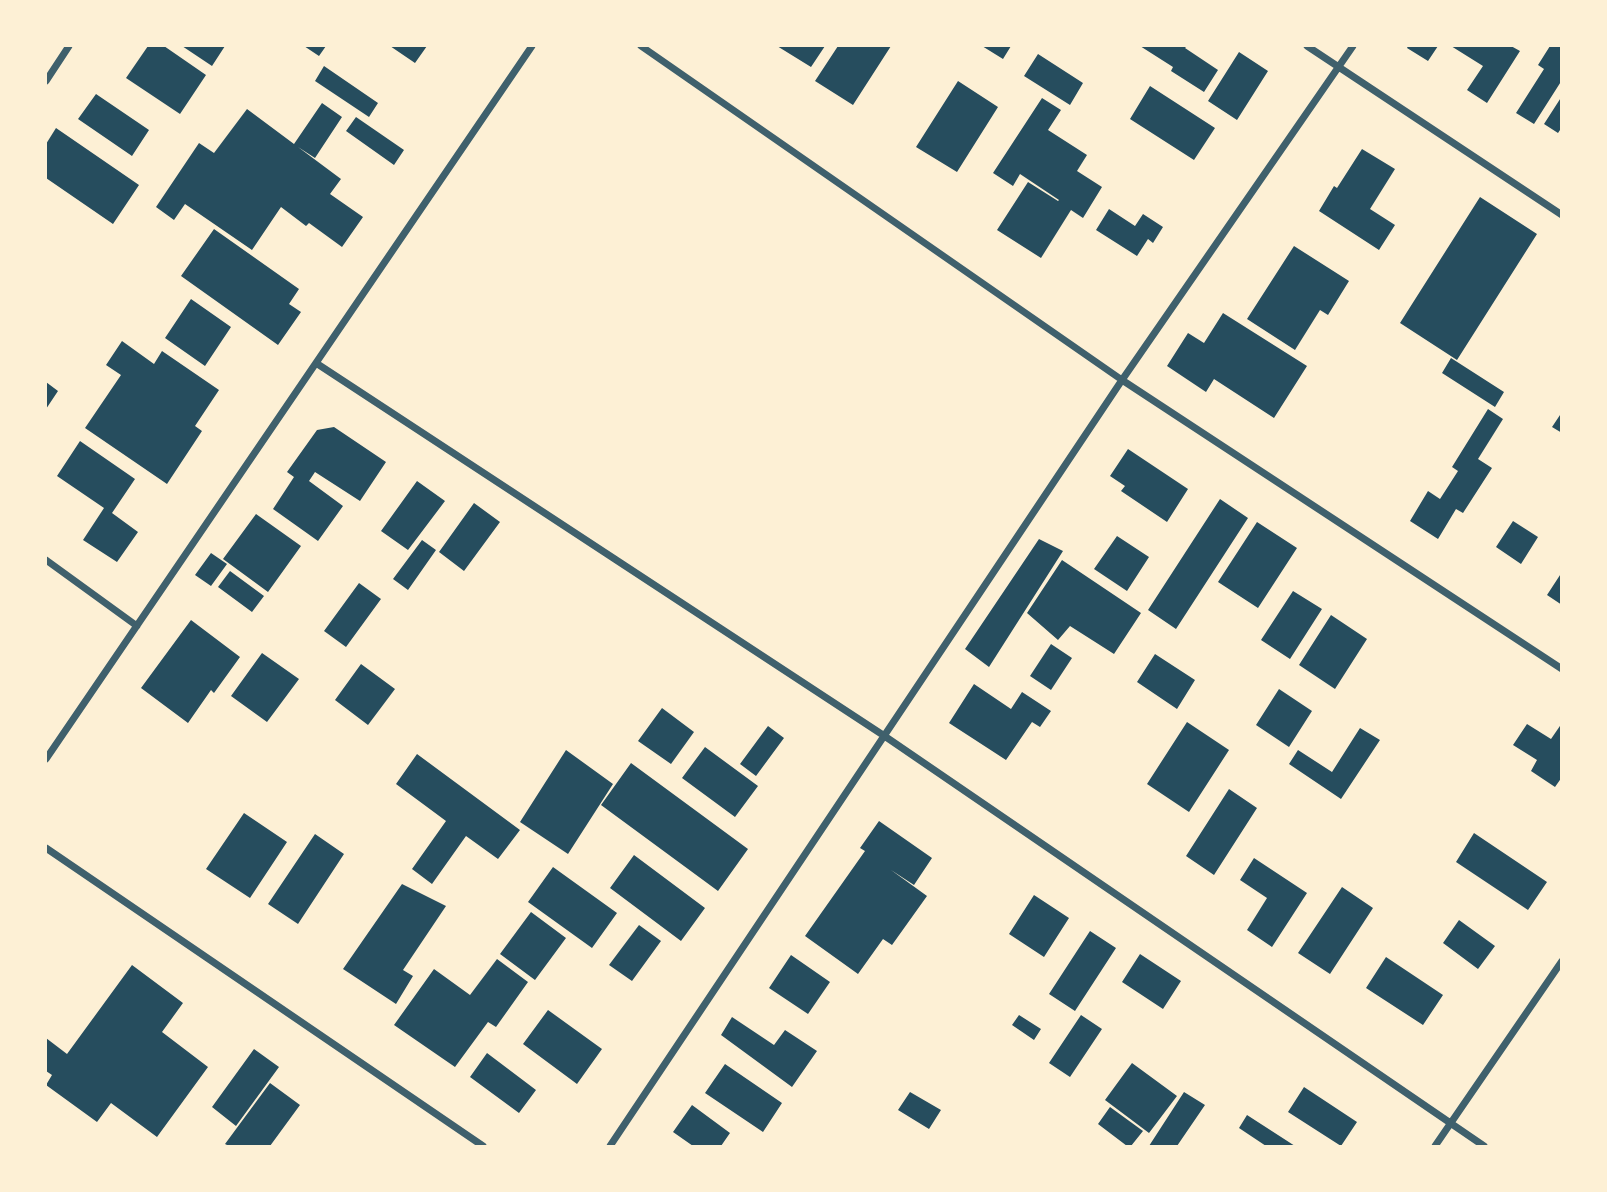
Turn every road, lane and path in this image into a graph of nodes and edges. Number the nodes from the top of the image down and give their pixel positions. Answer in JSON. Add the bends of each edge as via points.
{"nodes":[{"id":1,"x":69,"y":46,"type":"edge"},
{"id":2,"x":532,"y":46,"type":"edge"},
{"id":3,"x":641,"y":46,"type":"edge"},
{"id":4,"x":1307,"y":46,"type":"edge"},
{"id":5,"x":1353,"y":46,"type":"edge"},
{"id":6,"x":1338,"y":68,"type":"junction"},
{"id":7,"x":46,"y":81,"type":"edge"},
{"id":8,"x":1562,"y":215,"type":"edge"},
{"id":9,"x":316,"y":363,"type":"junction"},
{"id":10,"x":1122,"y":380,"type":"junction"},
{"id":11,"x":46,"y":560,"type":"edge"},
{"id":12,"x":136,"y":626,"type":"junction"},
{"id":13,"x":1562,"y":669,"type":"edge"},
{"id":14,"x":883,"y":735,"type":"junction"},
{"id":15,"x":46,"y":759,"type":"edge"},
{"id":16,"x":46,"y":848,"type":"edge"},
{"id":17,"x":1562,"y":961,"type":"edge"},
{"id":18,"x":1451,"y":1124,"type":"junction"},
{"id":19,"x":483,"y":1146,"type":"edge"},
{"id":20,"x":610,"y":1146,"type":"edge"},
{"id":21,"x":1435,"y":1146,"type":"edge"},
{"id":22,"x":1484,"y":1146,"type":"edge"}],
"edges":[{"from":1,"to":7,"type":"street"},
{"from":2,"to":9,"type":"street"},
{"from":3,"to":10,"type":"street"},
{"from":4,"to":6,"type":"street"},
{"from":5,"to":6,"type":"street"},
{"from":6,"to":8,"type":"street"},
{"from":6,"to":10,"type":"street"},
{"from":9,"to":12,"type":"street"},
{"from":9,"to":14,"type":"street"},
{"from":10,"to":13,"type":"street"},
{"from":10,"to":14,"type":"street"},
{"from":11,"to":12,"type":"street"},
{"from":12,"to":15,"type":"street"},
{"from":14,"to":18,"type":"street"},
{"from":14,"to":20,"type":"street"},
{"from":16,"to":19,"type":"street"},
{"from":17,"to":18,"type":"street"},
{"from":18,"to":21,"type":"street"},
{"from":18,"to":22,"type":"street"}]}
